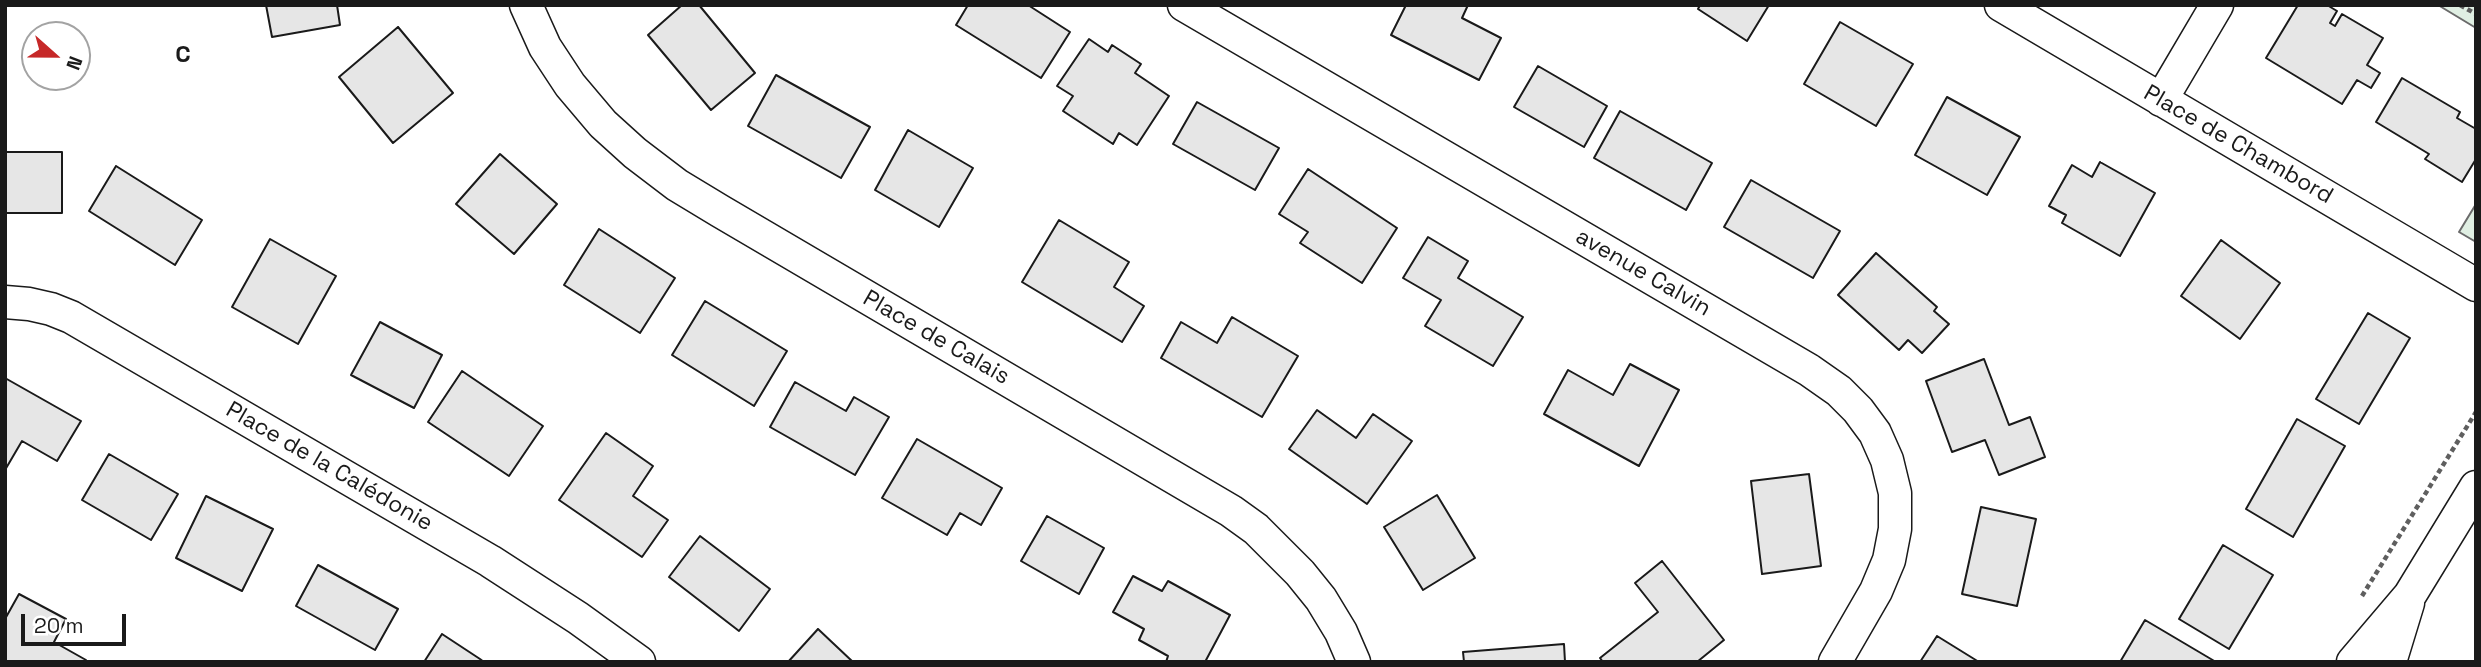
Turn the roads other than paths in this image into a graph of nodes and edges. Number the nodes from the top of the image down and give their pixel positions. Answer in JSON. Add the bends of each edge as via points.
{"nodes":[{"id":1,"x":526,"y":5,"type":"edge"},
{"id":2,"x":1184,"y":5,"type":"edge"},
{"id":3,"x":2001,"y":5,"type":"edge"},
{"id":4,"x":2217,"y":5,"type":"edge"},
{"id":5,"x":2161,"y":100,"type":"junction"},
{"id":6,"x":2476,"y":285,"type":"edge"},
{"id":7,"x":5,"y":302,"type":"edge"},
{"id":8,"x":2476,"y":487,"type":"edge"},
{"id":9,"x":2410,"y":595,"type":"junction"},
{"id":10,"x":639,"y":662,"type":"edge"},
{"id":11,"x":1354,"y":662,"type":"edge"},
{"id":12,"x":1835,"y":662,"type":"edge"},
{"id":13,"x":2353,"y":662,"type":"edge"},
{"id":14,"x":2390,"y":662,"type":"edge"}],
"edges":[{"from":1,"to":11,"type":"street","name":"Place de Calais","via":[[545,47],[570,85],[635,153],[720,211],[1231,511],[1300,573],[1321,599]]},
{"from":2,"to":12,"type":"street","name":"avenue Calvin","via":[[1808,370],[1858,410],[1887,460],[1895,493],[1895,529],[1877,591]]},
{"from":3,"to":5,"type":"street","name":"Place de Chambord"},
{"from":4,"to":5,"type":"street"},
{"from":5,"to":6,"type":"street","name":"Place de Chambord"},
{"from":7,"to":10,"type":"street","name":"Place de la Calédonie","via":[[71,317],[490,561]]},
{"from":8,"to":9,"type":"street"},
{"from":9,"to":13,"type":"street"},
{"from":9,"to":14,"type":"street"}]}
